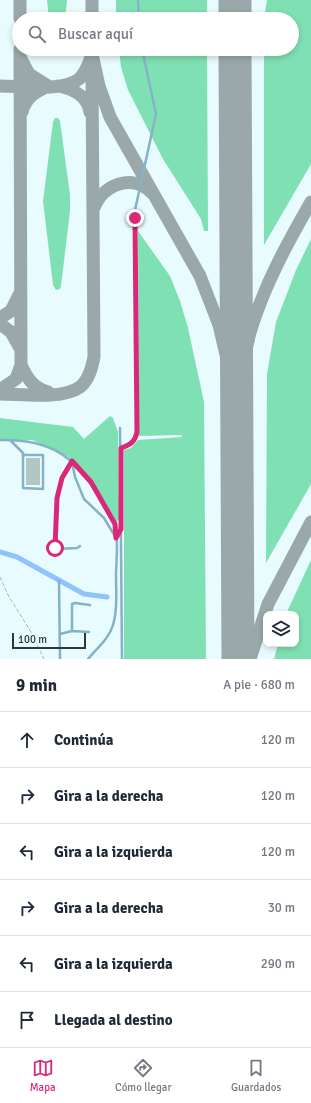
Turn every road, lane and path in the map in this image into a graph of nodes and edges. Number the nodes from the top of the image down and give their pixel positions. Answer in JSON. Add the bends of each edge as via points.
{"nodes":[{"id":1,"x":138,"y":0,"type":"edge"},
{"id":2,"x":139,"y":12,"type":"edge"},
{"id":3,"x":144,"y":56,"type":"edge"},
{"id":4,"x":120,"y":428,"type":"dead end"},
{"id":5,"x":0,"y":440,"type":"edge"},
{"id":6,"x":10,"y":440,"type":"junction"},
{"id":7,"x":121,"y":448,"type":"junction"},
{"id":8,"x":23,"y":453,"type":"junction"},
{"id":9,"x":72,"y":461,"type":"junction"},
{"id":10,"x":121,"y":529,"type":"junction"},
{"id":11,"x":116,"y":538,"type":"junction"},
{"id":12,"x":80,"y":546,"type":"dead end"},
{"id":13,"x":0,"y":577,"type":"edge"},
{"id":14,"x":59,"y":581,"type":"dead end"},
{"id":15,"x":90,"y":605,"type":"dead end"},
{"id":16,"x":72,"y":631,"type":"junction"},
{"id":17,"x":89,"y":632,"type":"dead end"},
{"id":18,"x":60,"y":634,"type":"junction"},
{"id":19,"x":44,"y":659,"type":"edge"},
{"id":20,"x":60,"y":659,"type":"edge"},
{"id":21,"x":88,"y":659,"type":"edge"},
{"id":22,"x":122,"y":659,"type":"edge"}],
"edges":[{"from":1,"to":2,"type":"lane"},
{"from":3,"to":7,"type":"lane","via":[[156,114],[135,210],[137,432],[130,445]]},
{"from":4,"to":7,"type":"lane"},
{"from":5,"to":6,"type":"lane"},
{"from":6,"to":8,"type":"lane"},
{"from":6,"to":9,"type":"lane","via":[[32,441],[50,447]]},
{"from":7,"to":10,"type":"lane"},
{"from":8,"to":8,"type":"lane","via":[[43,455],[43,488],[23,488]]},
{"from":9,"to":11,"type":"lane","via":[[91,482],[115,524]]},
{"from":9,"to":11,"type":"lane","via":[[84,499],[104,518]]},
{"from":9,"to":12,"type":"lane","via":[[62,478],[57,498],[55,548]]},
{"from":10,"to":11,"type":"lane"},
{"from":10,"to":22,"type":"lane"},
{"from":11,"to":21,"type":"lane","via":[[116,610],[113,626],[108,636]]},
{"from":13,"to":19,"type":"path"},
{"from":14,"to":18,"type":"lane"},
{"from":15,"to":16,"type":"lane","via":[[72,604]]},
{"from":16,"to":17,"type":"lane"},
{"from":16,"to":18,"type":"lane"},
{"from":18,"to":20,"type":"lane"}]}
